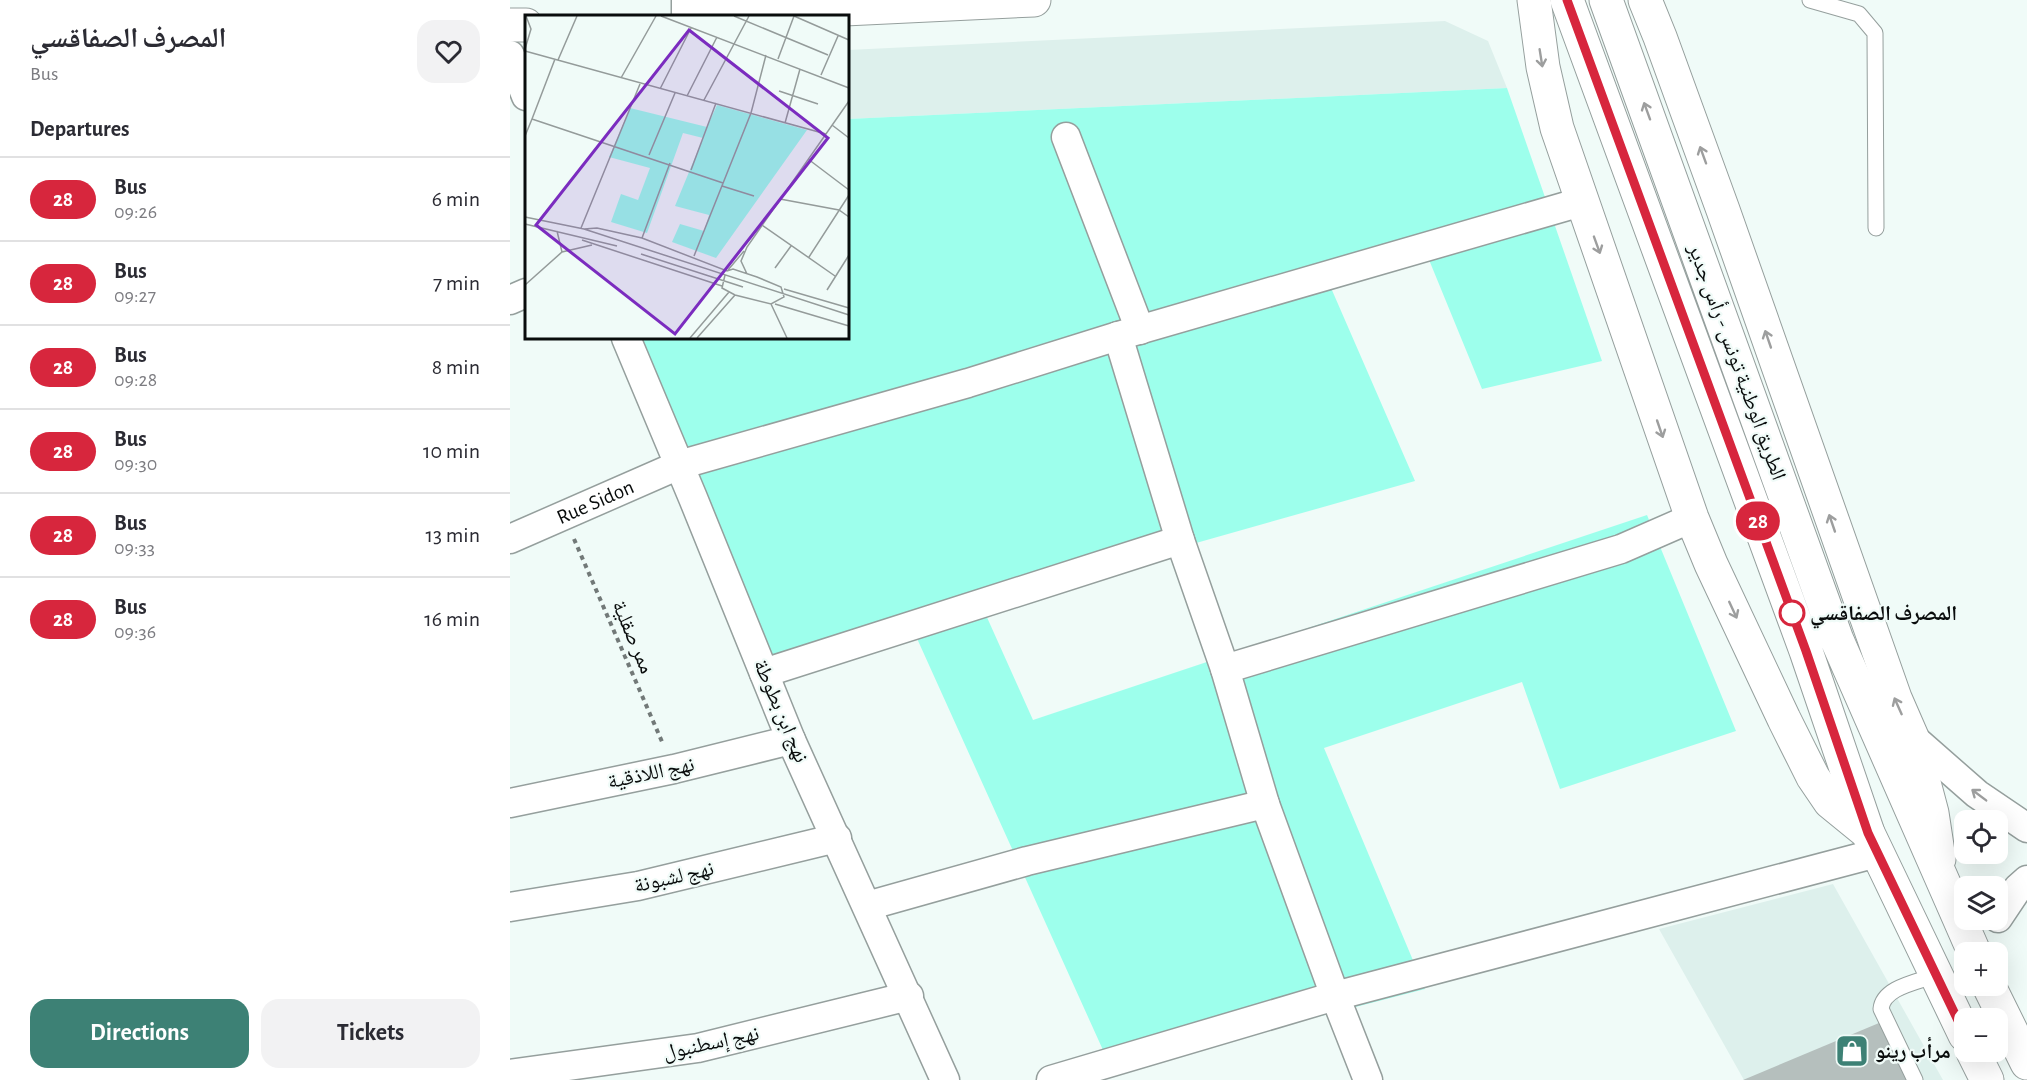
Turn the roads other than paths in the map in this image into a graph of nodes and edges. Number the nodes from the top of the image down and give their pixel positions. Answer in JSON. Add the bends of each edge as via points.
{"nodes":[{"id":1,"x":1034,"y":0,"type":"edge"},
{"id":2,"x":1534,"y":0,"type":"edge"},
{"id":3,"x":1567,"y":0,"type":"edge"},
{"id":4,"x":1606,"y":0,"type":"edge"},
{"id":5,"x":1645,"y":0,"type":"edge"},
{"id":6,"x":1810,"y":0,"type":"edge"},
{"id":7,"x":982,"y":2,"type":"edge"},
{"id":8,"x":717,"y":15,"type":"edge"},
{"id":9,"x":510,"y":55,"type":"edge"},
{"id":10,"x":525,"y":93,"type":"edge"},
{"id":11,"x":1066,"y":137,"type":"dead end"},
{"id":12,"x":1581,"y":202,"type":"junction"},
{"id":13,"x":1876,"y":228,"type":"dead end"},
{"id":14,"x":525,"y":293,"type":"edge"},
{"id":15,"x":510,"y":300,"type":"edge"},
{"id":16,"x":1129,"y":333,"type":"junction"},
{"id":17,"x":626,"y":339,"type":"edge"},
{"id":18,"x":679,"y":465,"type":"junction"},
{"id":19,"x":1692,"y":518,"type":"junction"},
{"id":20,"x":510,"y":539,"type":"edge"},
{"id":21,"x":1180,"y":540,"type":"junction"},
{"id":22,"x":1225,"y":669,"type":"junction"},
{"id":23,"x":764,"y":673,"type":"junction"},
{"id":24,"x":1912,"y":737,"type":"junction"},
{"id":25,"x":791,"y":740,"type":"junction"},
{"id":26,"x":510,"y":803,"type":"edge"},
{"id":27,"x":1265,"y":804,"type":"junction"},
{"id":28,"x":2027,"y":828,"type":"edge"},
{"id":29,"x":837,"y":838,"type":"junction"},
{"id":30,"x":1873,"y":843,"type":"junction"},
{"id":31,"x":2027,"y":880,"type":"edge"},
{"id":32,"x":1943,"y":884,"type":"junction"},
{"id":33,"x":2008,"y":904,"type":"edge"},
{"id":34,"x":867,"y":906,"type":"junction"},
{"id":35,"x":510,"y":907,"type":"edge"},
{"id":36,"x":1971,"y":942,"type":"edge"},
{"id":37,"x":1936,"y":975,"type":"junction"},
{"id":38,"x":909,"y":996,"type":"junction"},
{"id":39,"x":1335,"y":996,"type":"junction"},
{"id":40,"x":1994,"y":996,"type":"edge"},
{"id":41,"x":1954,"y":1012,"type":"edge"},
{"id":42,"x":1978,"y":1062,"type":"edge"},
{"id":43,"x":2027,"y":1063,"type":"edge"},
{"id":44,"x":510,"y":1074,"type":"edge"},
{"id":45,"x":945,"y":1080,"type":"edge"},
{"id":46,"x":1050,"y":1080,"type":"edge"},
{"id":47,"x":1368,"y":1080,"type":"edge"},
{"id":48,"x":1915,"y":1080,"type":"edge"},
{"id":49,"x":1987,"y":1080,"type":"edge"}],
"edges":[{"from":1,"to":7,"type":"main road"},
{"from":2,"to":12,"type":"main road","one_way":true,"via":[[1557,129]]},
{"from":3,"to":30,"type":"main road","name":"الطريق الوطنية تونس - رأس جدير"},
{"from":32,"to":4,"type":"main road","name":"الطريق الوطنية تونس - رأس جدير","one_way":true,"via":[[1837,640]]},
{"from":24,"to":5,"type":"main road","one_way":true,"via":[[1894,698]]},
{"from":6,"to":13,"type":"lane","via":[[1859,14],[1875,33]]},
{"from":7,"to":8,"type":"main road"},
{"from":9,"to":10,"type":"street"},
{"from":11,"to":16,"type":"street"},
{"from":12,"to":16,"type":"street","name":"Rue Sidon"},
{"from":12,"to":19,"type":"main road","one_way":true},
{"from":14,"to":15,"type":"street"},
{"from":16,"to":18,"type":"street","name":"Rue Sidon"},
{"from":16,"to":21,"type":"street"},
{"from":17,"to":18,"type":"street","name":"نهج ابن بطوطة"},
{"from":18,"to":20,"type":"street","name":"Rue Sidon"},
{"from":18,"to":23,"type":"street","name":"نهج ابن بطوطة"},
{"from":19,"to":22,"type":"street","via":[[1621,549]]},
{"from":19,"to":30,"type":"main road","one_way":true,"via":[[1813,777],[1830,802]]},
{"from":21,"to":22,"type":"street"},
{"from":21,"to":23,"type":"street"},
{"from":22,"to":27,"type":"street"},
{"from":23,"to":25,"type":"street","name":"نهج ابن بطوطة"},
{"from":28,"to":24,"type":"street","one_way":true,"via":[[1977,794]]},
{"from":24,"to":32,"type":"main road","via":[[1932,813]]},
{"from":25,"to":26,"type":"street","name":"نهج اللاذقية"},
{"from":25,"to":29,"type":"street","name":"نهج ابن بطوطة"},
{"from":27,"to":34,"type":"street","via":[[1027,861]]},
{"from":27,"to":39,"type":"street"},
{"from":29,"to":34,"type":"street","name":"نهج ابن بطوطة"},
{"from":29,"to":35,"type":"street","name":"نهج لشبونة","via":[[638,886]]},
{"from":30,"to":37,"type":"main road","name":"الطريق الوطنية تونس - رأس جدير"},
{"from":30,"to":39,"type":"street"},
{"from":31,"to":33,"type":"street"},
{"from":32,"to":36,"type":"main road","name":"الطريق الوطنية تونس - رأس جدير"},
{"from":34,"to":38,"type":"street","name":"نهج ابن بطوطة"},
{"from":37,"to":41,"type":"main road","name":"الطريق الوطنية تونس - رأس جدير"},
{"from":37,"to":48,"type":"lane","via":[[1890,993],[1881,1001],[1881,1009]]},
{"from":38,"to":44,"type":"street","name":"نهج إسطنبول","via":[[698,1048]]},
{"from":38,"to":45,"type":"street","name":"نهج ابن بطوطة"},
{"from":39,"to":46,"type":"street"},
{"from":39,"to":47,"type":"street"},
{"from":40,"to":43,"type":"main road"},
{"from":42,"to":49,"type":"main road"}]}
